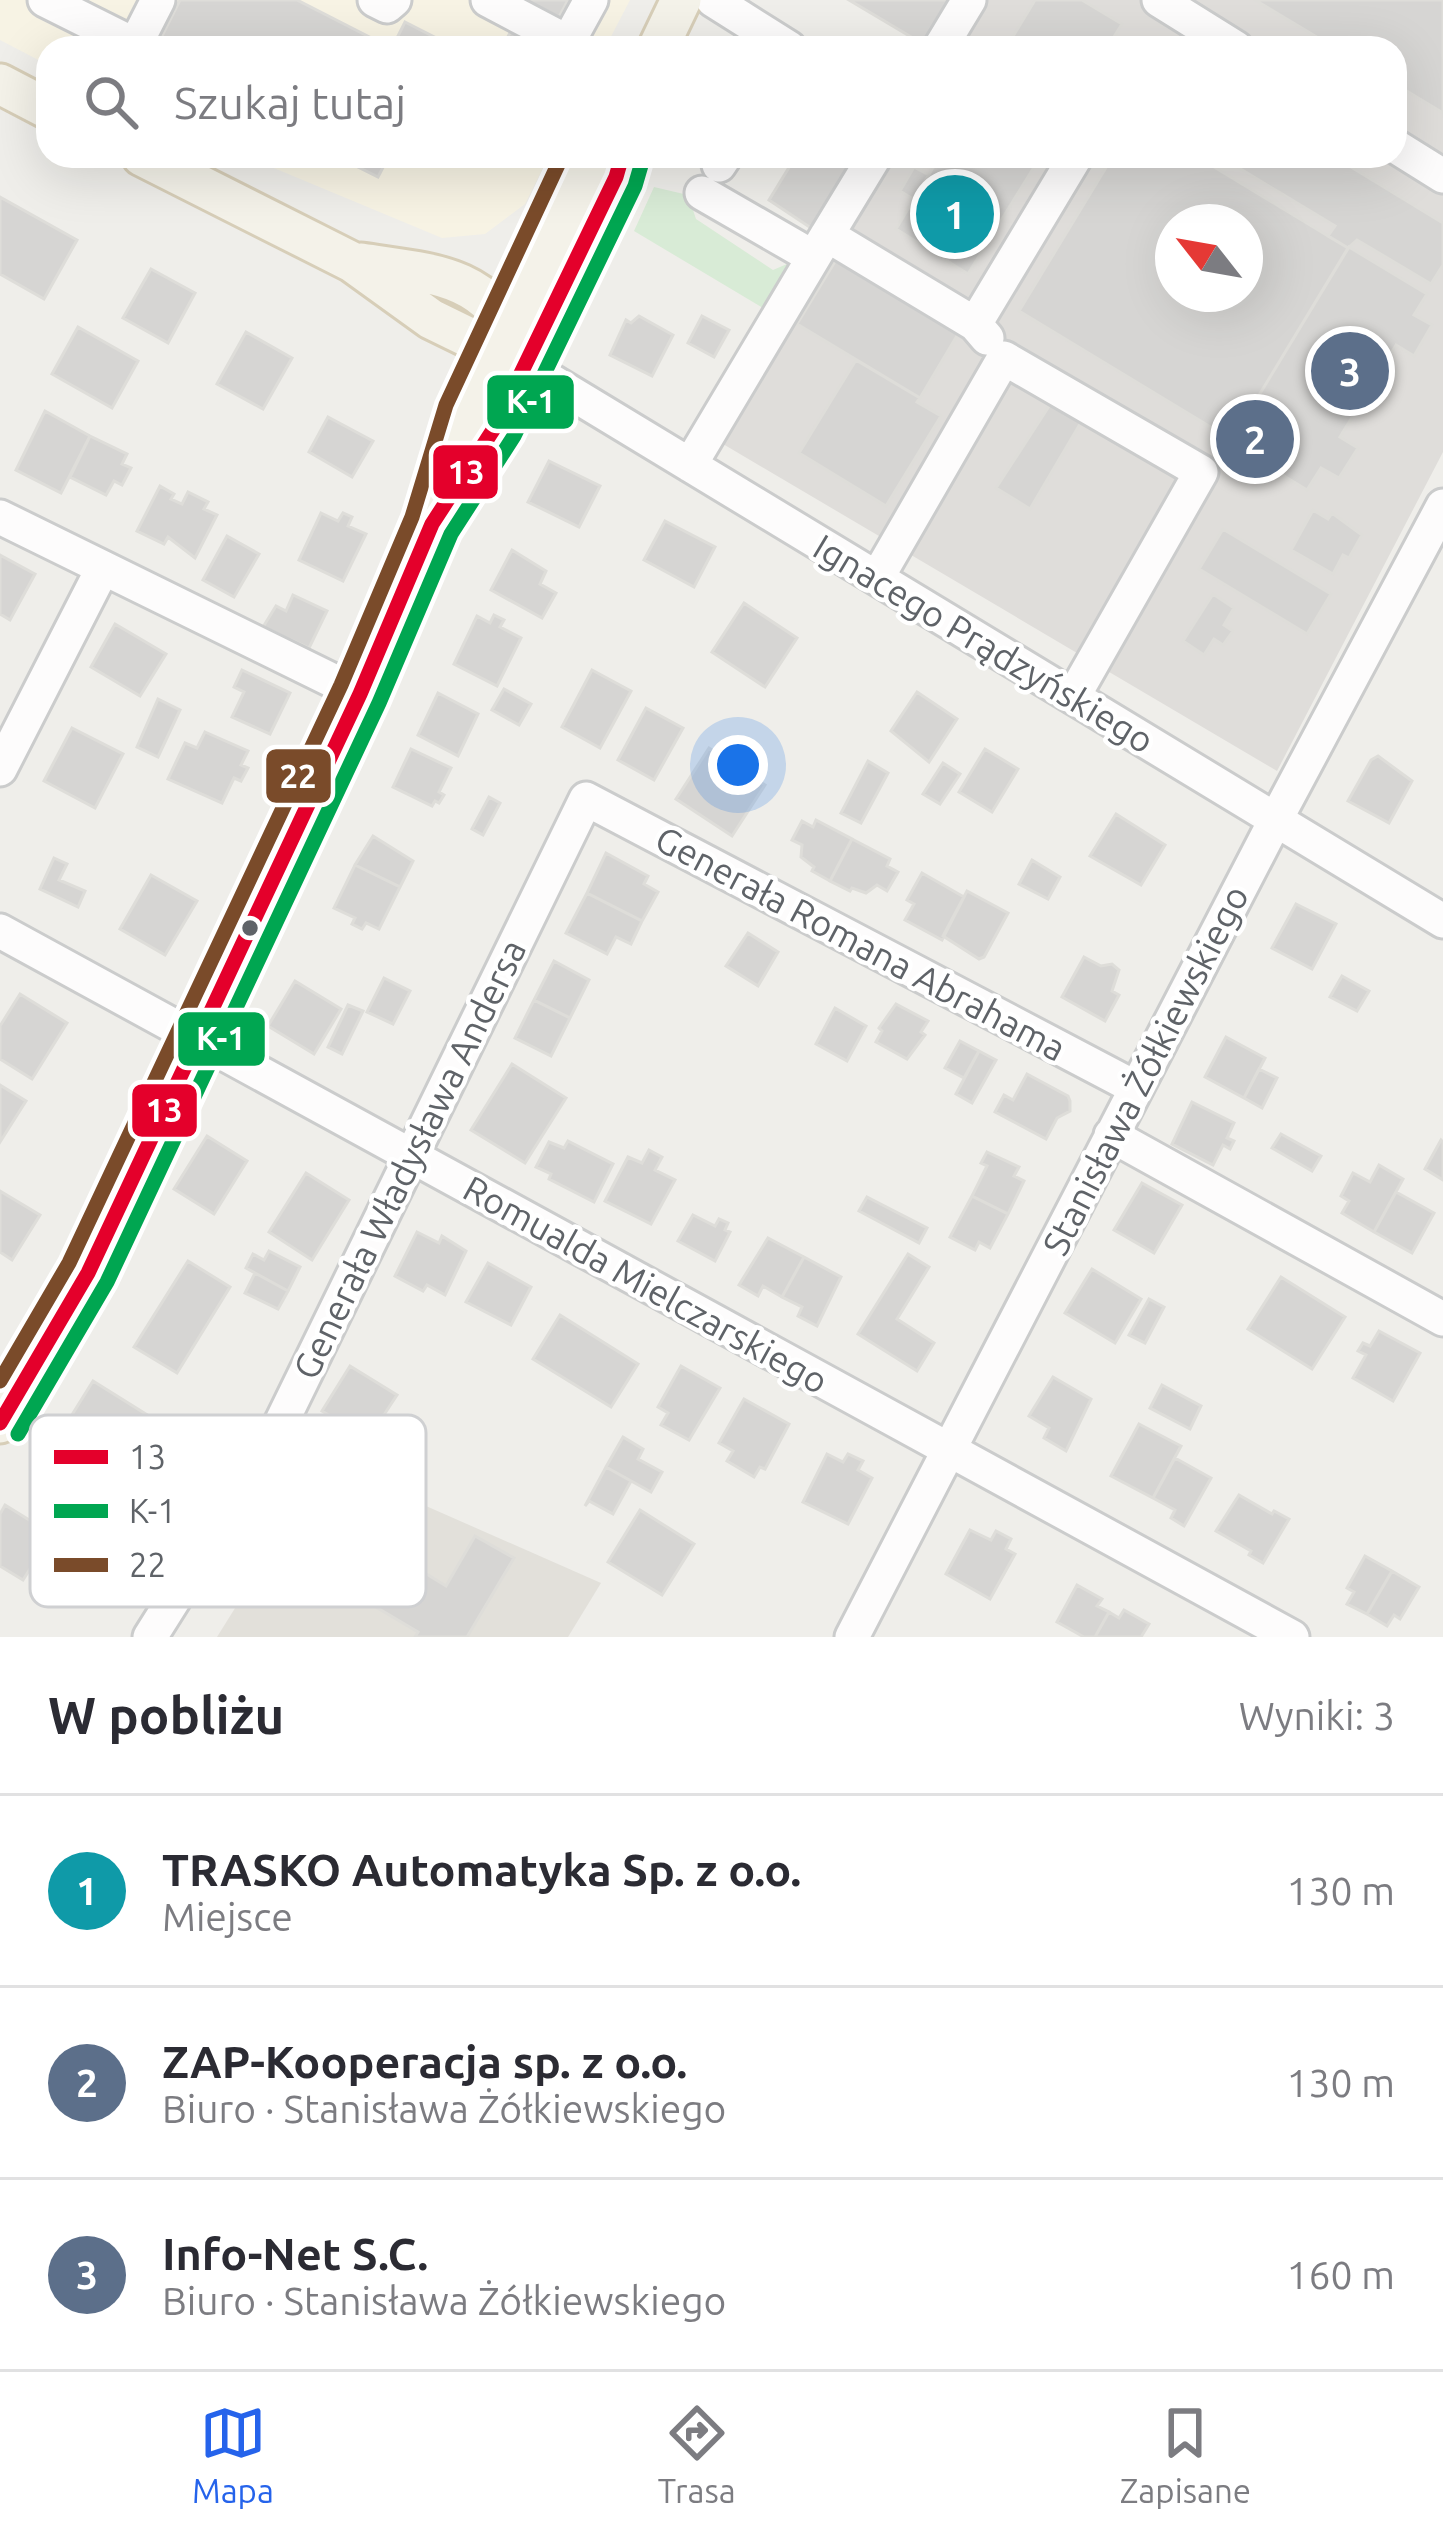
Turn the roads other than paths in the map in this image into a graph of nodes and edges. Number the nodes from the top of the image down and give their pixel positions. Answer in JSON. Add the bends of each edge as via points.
{"nodes":[{"id":1,"x":45,"y":0,"type":"edge"},
{"id":2,"x":158,"y":0,"type":"edge"},
{"id":3,"x":375,"y":0,"type":"edge"},
{"id":4,"x":394,"y":0,"type":"edge"},
{"id":5,"x":488,"y":0,"type":"edge"},
{"id":6,"x":591,"y":0,"type":"edge"},
{"id":7,"x":681,"y":0,"type":"edge"},
{"id":8,"x":713,"y":0,"type":"edge"},
{"id":9,"x":969,"y":0,"type":"edge"},
{"id":10,"x":1159,"y":0,"type":"edge"},
{"id":11,"x":115,"y":36,"type":"edge"},
{"id":12,"x":140,"y":36,"type":"edge"},
{"id":13,"x":557,"y":36,"type":"edge"},
{"id":14,"x":571,"y":36,"type":"edge"},
{"id":15,"x":664,"y":36,"type":"edge"},
{"id":16,"x":770,"y":36,"type":"edge"},
{"id":17,"x":947,"y":36,"type":"edge"},
{"id":18,"x":1217,"y":36,"type":"edge"},
{"id":19,"x":0,"y":84,"type":"edge"},
{"id":20,"x":36,"y":103,"type":"edge"},
{"id":21,"x":1407,"y":154,"type":"edge"},
{"id":22,"x":166,"y":168,"type":"edge"},
{"id":23,"x":580,"y":168,"type":"edge"},
{"id":24,"x":619,"y":168,"type":"edge"},
{"id":25,"x":867,"y":168,"type":"edge"},
{"id":26,"x":1069,"y":168,"type":"edge"},
{"id":27,"x":715,"y":171,"type":"edge"},
{"id":28,"x":1443,"y":176,"type":"edge"},
{"id":29,"x":820,"y":246,"type":"junction"},
{"id":30,"x":975,"y":324,"type":"junction"},
{"id":31,"x":509,"y":346,"type":"junction"},
{"id":32,"x":1004,"y":358,"type":"junction"},
{"id":33,"x":691,"y":465,"type":"junction"},
{"id":34,"x":1443,"y":506,"type":"edge"},
{"id":35,"x":0,"y":517,"type":"edge"},
{"id":36,"x":103,"y":568,"type":"junction"},
{"id":37,"x":877,"y":578,"type":"junction"},
{"id":38,"x":359,"y":694,"type":"junction"},
{"id":39,"x":1073,"y":697,"type":"junction"},
{"id":40,"x":0,"y":769,"type":"edge"},
{"id":41,"x":586,"y":799,"type":"joint"},
{"id":42,"x":1276,"y":819,"type":"junction"},
{"id":43,"x":1443,"y":921,"type":"edge"},
{"id":44,"x":0,"y":931,"type":"edge"},
{"id":45,"x":198,"y":1037,"type":"junction"},
{"id":46,"x":1136,"y":1088,"type":"junction"},
{"id":47,"x":1111,"y":1135,"type":"junction"},
{"id":48,"x":409,"y":1154,"type":"junction"},
{"id":49,"x":1443,"y":1319,"type":"edge"},
{"id":50,"x":285,"y":1415,"type":"edge"},
{"id":51,"x":0,"y":1424,"type":"edge"},
{"id":52,"x":949,"y":1451,"type":"junction"},
{"id":53,"x":168,"y":1607,"type":"edge"},
{"id":54,"x":1270,"y":1632,"type":"edge"},
{"id":55,"x":150,"y":1637,"type":"edge"},
{"id":56,"x":852,"y":1637,"type":"edge"}],
"edges":[{"from":1,"to":11,"type":"street"},
{"from":2,"to":12,"type":"street"},
{"from":3,"to":4,"type":"street"},
{"from":5,"to":13,"type":"street"},
{"from":6,"to":14,"type":"street"},
{"from":7,"to":15,"type":"main road"},
{"from":8,"to":16,"type":"street"},
{"from":9,"to":17,"type":"street"},
{"from":10,"to":18,"type":"street"},
{"from":19,"to":20,"type":"main road"},
{"from":21,"to":28,"type":"street"},
{"from":22,"to":31,"type":"main road","via":[[352,262],[431,320]]},
{"from":23,"to":31,"type":"main road"},
{"from":24,"to":31,"type":"main road"},
{"from":25,"to":29,"type":"street"},
{"from":26,"to":30,"type":"street"},
{"from":27,"to":29,"type":"street"},
{"from":29,"to":30,"type":"street"},
{"from":29,"to":33,"type":"street"},
{"from":30,"to":32,"type":"street"},
{"from":31,"to":33,"type":"street","name":"Ignacego Prądzyńskiego"},
{"from":31,"to":38,"type":"main road","via":[[482,450],[432,524]]},
{"from":32,"to":37,"type":"street"},
{"from":32,"to":39,"type":"street","via":[[1202,472]]},
{"from":33,"to":37,"type":"street","name":"Ignacego Prądzyńskiego"},
{"from":34,"to":42,"type":"street","name":"Stanisława Żółkiewskiego"},
{"from":35,"to":36,"type":"street"},
{"from":36,"to":38,"type":"street"},
{"from":36,"to":40,"type":"street"},
{"from":37,"to":39,"type":"street","name":"Ignacego Prądzyńskiego"},
{"from":38,"to":45,"type":"main road"},
{"from":39,"to":42,"type":"street","name":"Ignacego Prądzyńskiego"},
{"from":41,"to":46,"type":"street","name":"Generała Romana Abrahama"},
{"from":41,"to":48,"type":"street","name":"Generała Władysława Andersa"},
{"from":42,"to":43,"type":"street","name":"Ignacego Prądzyńskiego"},
{"from":42,"to":46,"type":"street","name":"Stanisława Żółkiewskiego"},
{"from":44,"to":45,"type":"street","name":"Romualda Mielczarskiego"},
{"from":45,"to":48,"type":"street","name":"Romualda Mielczarskiego"},
{"from":45,"to":51,"type":"main road","via":[[88,1273]]},
{"from":46,"to":47,"type":"street","name":"Stanisława Żółkiewskiego"},
{"from":47,"to":49,"type":"street"},
{"from":47,"to":52,"type":"street","name":"Stanisława Żółkiewskiego"},
{"from":48,"to":50,"type":"street","name":"Generała Władysława Andersa"},
{"from":48,"to":52,"type":"street","name":"Romualda Mielczarskiego"},
{"from":52,"to":54,"type":"street","name":"Romualda Mielczarskiego"},
{"from":52,"to":56,"type":"street","name":"Stanisława Żółkiewskiego"},
{"from":53,"to":55,"type":"street","name":"Generała Władysława Andersa"}]}
